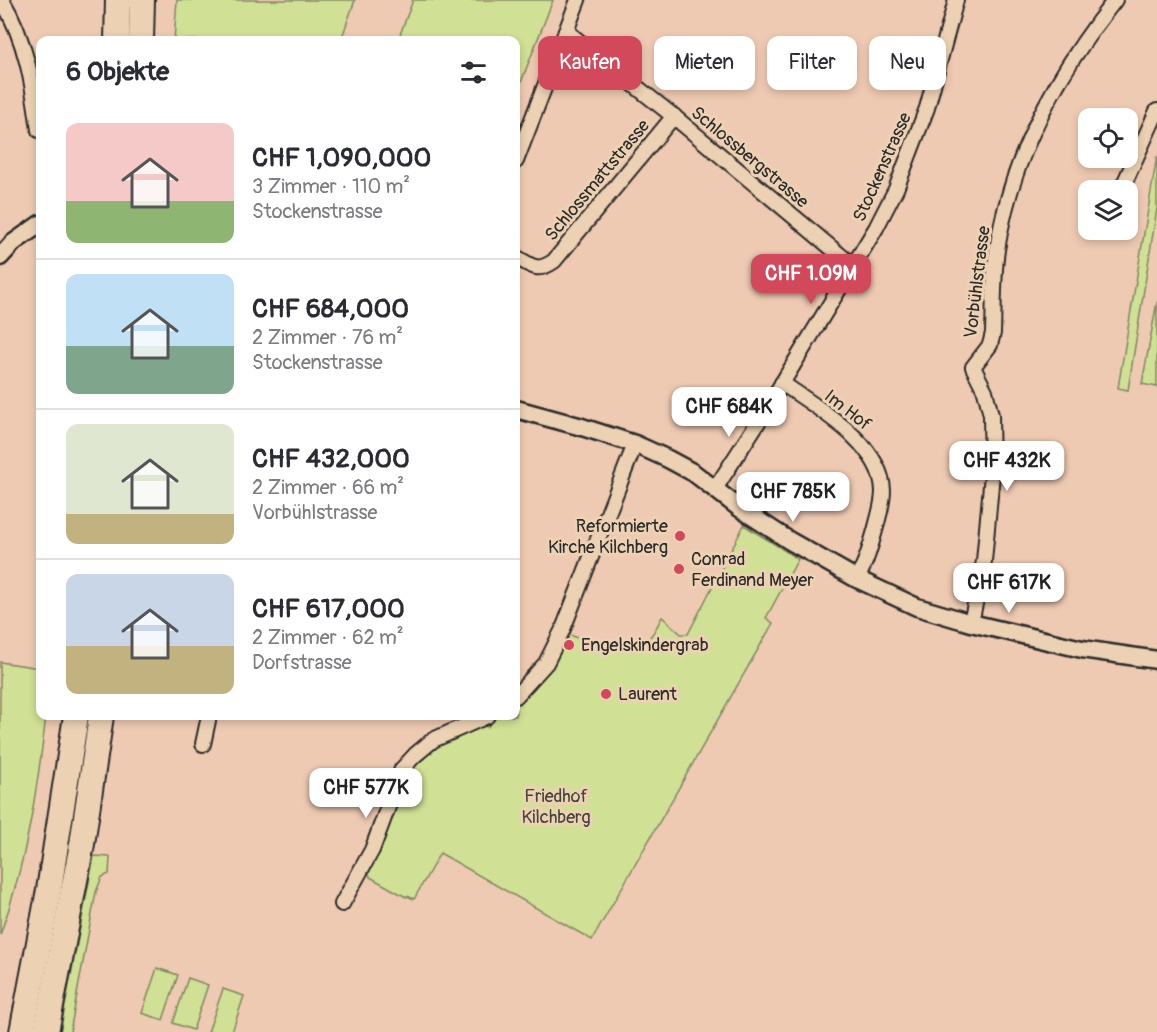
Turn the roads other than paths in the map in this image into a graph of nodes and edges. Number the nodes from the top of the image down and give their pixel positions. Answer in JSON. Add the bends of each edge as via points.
{"nodes":[{"id":1,"x":2,"y":0,"type":"edge"},
{"id":2,"x":118,"y":0,"type":"edge"},
{"id":3,"x":142,"y":0,"type":"edge"},
{"id":4,"x":579,"y":0,"type":"edge"},
{"id":5,"x":956,"y":0,"type":"edge"},
{"id":6,"x":1115,"y":0,"type":"edge"},
{"id":7,"x":566,"y":31,"type":"junction"},
{"id":8,"x":117,"y":36,"type":"edge"},
{"id":9,"x":141,"y":36,"type":"edge"},
{"id":10,"x":36,"y":110,"type":"edge"},
{"id":11,"x":1157,"y":111,"type":"edge"},
{"id":12,"x":674,"y":116,"type":"junction"},
{"id":13,"x":520,"y":151,"type":"edge"},
{"id":14,"x":1126,"y":180,"type":"edge"},
{"id":15,"x":36,"y":227,"type":"edge"},
{"id":16,"x":0,"y":257,"type":"edge"},
{"id":17,"x":520,"y":259,"type":"edge"},
{"id":18,"x":853,"y":266,"type":"junction"},
{"id":19,"x":782,"y":383,"type":"junction"},
{"id":20,"x":520,"y":410,"type":"edge"},
{"id":21,"x":635,"y":444,"type":"junction"},
{"id":22,"x":715,"y":489,"type":"junction"},
{"id":23,"x":857,"y":579,"type":"junction"},
{"id":24,"x":971,"y":622,"type":"junction"},
{"id":25,"x":1157,"y":660,"type":"edge"},
{"id":26,"x":520,"y":692,"type":"edge"},
{"id":27,"x":75,"y":720,"type":"edge"},
{"id":28,"x":100,"y":720,"type":"edge"},
{"id":29,"x":207,"y":720,"type":"edge"},
{"id":30,"x":478,"y":720,"type":"edge"},
{"id":31,"x":203,"y":744,"type":"dead end"},
{"id":32,"x":342,"y":904,"type":"dead end"},
{"id":33,"x":22,"y":1032,"type":"edge"},
{"id":34,"x":46,"y":1032,"type":"edge"}],
"edges":[{"from":1,"to":10,"type":"street","via":[[24,49]]},
{"from":2,"to":8,"type":"highway"},
{"from":3,"to":9,"type":"highway"},
{"from":4,"to":7,"type":"street"},
{"from":5,"to":18,"type":"street","name":"Stockenstrasse","via":[[913,149],[896,189]]},
{"from":6,"to":24,"type":"street","name":"Vorbühlstrasse","via":[[1050,97],[1032,132],[1004,211],[997,253],[993,333],[990,345],[973,367],[991,415],[992,474],[984,561]]},
{"from":7,"to":12,"type":"street","name":"Schlossbergstrasse"},
{"from":7,"to":13,"type":"street"},
{"from":11,"to":14,"type":"street"},
{"from":12,"to":17,"type":"street","name":"Schlossmattstrasse","via":[[554,261],[544,268],[535,268]]},
{"from":12,"to":18,"type":"street","name":"Schlossbergstrasse"},
{"from":15,"to":16,"type":"street"},
{"from":18,"to":19,"type":"street","name":"Stockenstrasse"},
{"from":19,"to":22,"type":"street","name":"Stockenstrasse"},
{"from":19,"to":23,"type":"street","name":"Im Hof","via":[[865,446],[881,474],[882,504],[869,553]]},
{"from":20,"to":21,"type":"street"},
{"from":21,"to":22,"type":"street","via":[[681,466]]},
{"from":21,"to":26,"type":"street","via":[[563,629],[546,663]]},
{"from":22,"to":23,"type":"street","via":[[775,532]]},
{"from":23,"to":24,"type":"street","via":[[917,607]]},
{"from":24,"to":25,"type":"street","via":[[1082,649]]},
{"from":27,"to":33,"type":"highway"},
{"from":28,"to":34,"type":"highway","via":[[82,844]]},
{"from":29,"to":31,"type":"street"},
{"from":30,"to":32,"type":"street","via":[[433,740],[402,770],[372,850]]}]}
